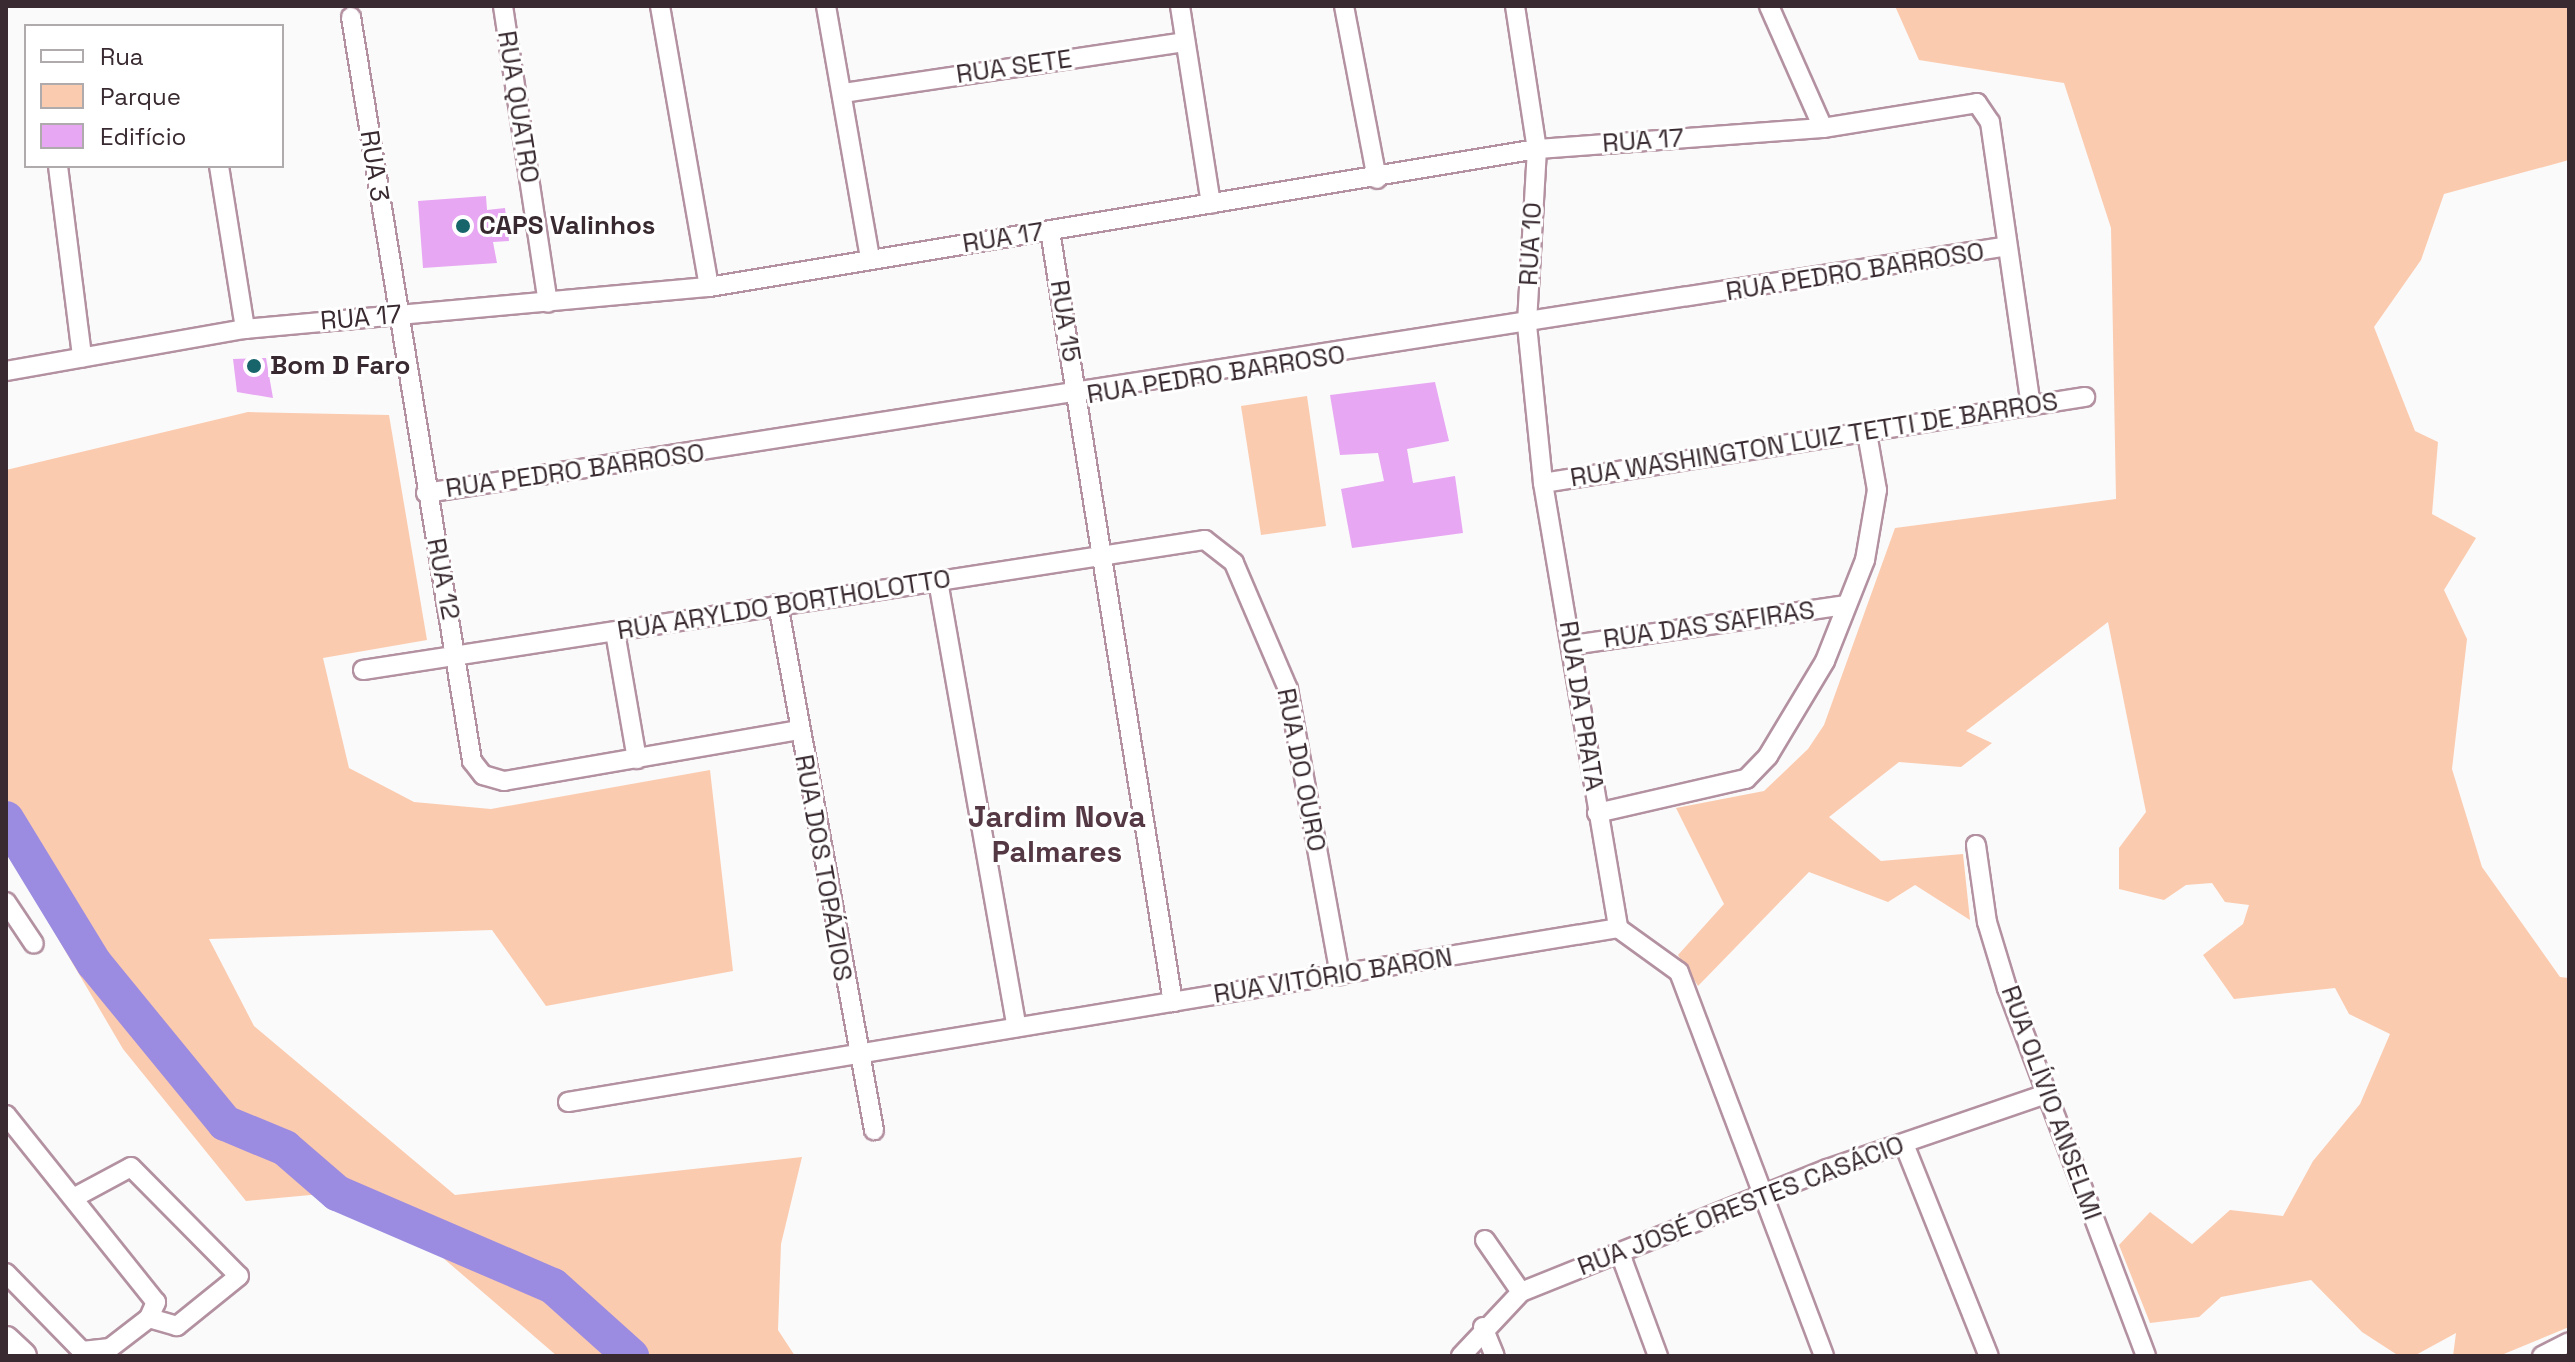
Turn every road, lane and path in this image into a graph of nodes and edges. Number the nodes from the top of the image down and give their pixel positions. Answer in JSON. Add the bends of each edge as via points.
{"nodes":[{"id":1,"x":503,"y":6,"type":"edge"},
{"id":2,"x":660,"y":6,"type":"edge"},
{"id":3,"x":826,"y":6,"type":"edge"},
{"id":4,"x":1180,"y":6,"type":"edge"},
{"id":5,"x":1344,"y":6,"type":"edge"},
{"id":6,"x":1515,"y":6,"type":"edge"},
{"id":7,"x":1769,"y":6,"type":"edge"},
{"id":8,"x":351,"y":17,"type":"dead end"},
{"id":9,"x":1185,"y":42,"type":"junction"},
{"id":10,"x":843,"y":93,"type":"junction"},
{"id":11,"x":1823,"y":128,"type":"junction"},
{"id":12,"x":1537,"y":149,"type":"junction"},
{"id":13,"x":58,"y":168,"type":"edge"},
{"id":14,"x":219,"y":168,"type":"edge"},
{"id":15,"x":1377,"y":179,"type":"junction"},
{"id":16,"x":1211,"y":204,"type":"junction"},
{"id":17,"x":1050,"y":231,"type":"junction"},
{"id":18,"x":2003,"y":247,"type":"junction"},
{"id":19,"x":870,"y":259,"type":"junction"},
{"id":20,"x":709,"y":287,"type":"junction"},
{"id":21,"x":548,"y":303,"type":"junction"},
{"id":22,"x":396,"y":314,"type":"junction"},
{"id":23,"x":1527,"y":325,"type":"junction"},
{"id":24,"x":245,"y":329,"type":"junction"},
{"id":25,"x":82,"y":357,"type":"junction"},
{"id":26,"x":6,"y":371,"type":"edge"},
{"id":27,"x":1077,"y":397,"type":"junction"},
{"id":28,"x":2085,"y":397,"type":"dead end"},
{"id":29,"x":2031,"y":406,"type":"junction"},
{"id":30,"x":1867,"y":433,"type":"junction"},
{"id":31,"x":1543,"y":483,"type":"junction"},
{"id":32,"x":426,"y":493,"type":"junction"},
{"id":33,"x":1205,"y":540,"type":"joint"},
{"id":34,"x":1098,"y":555,"type":"junction"},
{"id":35,"x":938,"y":581,"type":"junction"},
{"id":36,"x":778,"y":604,"type":"junction"},
{"id":37,"x":1846,"y":605,"type":"junction"},
{"id":38,"x":615,"y":632,"type":"junction"},
{"id":39,"x":1572,"y":645,"type":"junction"},
{"id":40,"x":457,"y":655,"type":"junction"},
{"id":41,"x":363,"y":670,"type":"dead end"},
{"id":42,"x":800,"y":730,"type":"junction"},
{"id":43,"x":637,"y":759,"type":"junction"},
{"id":44,"x":1597,"y":813,"type":"junction"},
{"id":45,"x":1976,"y":845,"type":"dead end"},
{"id":46,"x":6,"y":902,"type":"edge"},
{"id":47,"x":1618,"y":928,"type":"junction"},
{"id":48,"x":34,"y":944,"type":"dead end"},
{"id":49,"x":1340,"y":975,"type":"junction"},
{"id":50,"x":1173,"y":1002,"type":"junction"},
{"id":51,"x":1017,"y":1027,"type":"junction"},
{"id":52,"x":855,"y":1056,"type":"junction"},
{"id":53,"x":2046,"y":1094,"type":"junction"},
{"id":54,"x":568,"y":1102,"type":"dead end"},
{"id":55,"x":6,"y":1115,"type":"edge"},
{"id":56,"x":874,"y":1130,"type":"dead end"},
{"id":57,"x":1904,"y":1144,"type":"junction"},
{"id":58,"x":1763,"y":1195,"type":"junction"},
{"id":59,"x":77,"y":1196,"type":"junction"},
{"id":60,"x":1485,"y":1240,"type":"dead end"},
{"id":61,"x":1621,"y":1256,"type":"junction"},
{"id":62,"x":6,"y":1273,"type":"edge"},
{"id":63,"x":1521,"y":1292,"type":"junction"},
{"id":64,"x":149,"y":1318,"type":"junction"},
{"id":65,"x":1483,"y":1327,"type":"junction"},
{"id":66,"x":6,"y":1340,"type":"edge"},
{"id":67,"x":2569,"y":1342,"type":"edge"},
{"id":68,"x":23,"y":1356,"type":"edge"},
{"id":69,"x":1461,"y":1356,"type":"edge"},
{"id":70,"x":1495,"y":1356,"type":"edge"},
{"id":71,"x":1658,"y":1356,"type":"edge"},
{"id":72,"x":1824,"y":1356,"type":"edge"},
{"id":73,"x":1989,"y":1356,"type":"edge"},
{"id":74,"x":2146,"y":1356,"type":"edge"},
{"id":75,"x":2542,"y":1356,"type":"edge"}],
"edges":[{"from":1,"to":21,"type":"street","name":"RUA QUATRO"},
{"from":2,"to":20,"type":"street"},
{"from":3,"to":10,"type":"street"},
{"from":4,"to":9,"type":"street"},
{"from":5,"to":15,"type":"street"},
{"from":6,"to":12,"type":"street","name":"RUA 10"},
{"from":7,"to":11,"type":"street"},
{"from":8,"to":22,"type":"street","name":"RUA 3"},
{"from":9,"to":10,"type":"street","name":"RUA SETE"},
{"from":9,"to":16,"type":"street"},
{"from":10,"to":19,"type":"street"},
{"from":11,"to":12,"type":"street","name":"RUA 17"},
{"from":11,"to":18,"type":"street","name":"RUA 17","via":[[1977,103],[1990,122]]},
{"from":12,"to":15,"type":"street","name":"RUA 17"},
{"from":12,"to":23,"type":"street","name":"RUA 10"},
{"from":13,"to":25,"type":"street"},
{"from":14,"to":24,"type":"street"},
{"from":15,"to":16,"type":"street","name":"RUA 17"},
{"from":16,"to":17,"type":"street","name":"RUA 17"},
{"from":17,"to":19,"type":"street","name":"RUA 17"},
{"from":17,"to":27,"type":"street","name":"RUA 15"},
{"from":18,"to":23,"type":"street","name":"RUA PEDRO BARROSO"},
{"from":18,"to":29,"type":"street"},
{"from":19,"to":20,"type":"street","name":"RUA 17"},
{"from":20,"to":21,"type":"street","name":"RUA 17"},
{"from":21,"to":22,"type":"street","name":"RUA 17"},
{"from":22,"to":24,"type":"street","name":"RUA 17"},
{"from":22,"to":32,"type":"street","name":"RUA 12"},
{"from":23,"to":27,"type":"street","name":"RUA PEDRO BARROSO"},
{"from":23,"to":31,"type":"street","name":"RUA 10"},
{"from":24,"to":25,"type":"street","name":"RUA 17"},
{"from":25,"to":26,"type":"street","name":"RUA 17"},
{"from":27,"to":32,"type":"street","name":"RUA PEDRO BARROSO"},
{"from":27,"to":34,"type":"street","name":"RUA 15"},
{"from":28,"to":29,"type":"street","name":"RUA WASHINGTON LUIZ TETTI DE BARROS"},
{"from":29,"to":30,"type":"street","name":"RUA WASHINGTON LUIZ TETTI DE BARROS"},
{"from":30,"to":31,"type":"street","name":"RUA WASHINGTON LUIZ TETTI DE BARROS"},
{"from":30,"to":37,"type":"street","via":[[1874,514]]},
{"from":31,"to":39,"type":"street","name":"RUA DA PRATA"},
{"from":32,"to":40,"type":"street","name":"RUA 12"},
{"from":33,"to":34,"type":"street","name":"RUA ARYLDO BORTHOLOTTO"},
{"from":33,"to":49,"type":"street","name":"RUA DO OURO","via":[[1234,563],[1288,689]]},
{"from":34,"to":35,"type":"street","name":"RUA ARYLDO BORTHOLOTTO"},
{"from":34,"to":50,"type":"street","name":"RUA 15"},
{"from":35,"to":36,"type":"street","name":"RUA ARYLDO BORTHOLOTTO"},
{"from":35,"to":51,"type":"street"},
{"from":36,"to":38,"type":"street","name":"RUA ARYLDO BORTHOLOTTO"},
{"from":36,"to":42,"type":"street","name":"RUA DOS TOPÁZIOS"},
{"from":37,"to":39,"type":"street","name":"RUA DAS SAFIRAS"},
{"from":37,"to":44,"type":"street","via":[[1804,697],[1746,779]]},
{"from":38,"to":40,"type":"street","name":"RUA ARYLDO BORTHOLOTTO"},
{"from":38,"to":43,"type":"street"},
{"from":39,"to":44,"type":"street","name":"RUA DA PRATA"},
{"from":40,"to":41,"type":"street","name":"RUA ARYLDO BORTHOLOTTO"},
{"from":40,"to":43,"type":"street","name":"RUA 12","via":[[472,761],[483,775],[504,781]]},
{"from":42,"to":43,"type":"street"},
{"from":42,"to":52,"type":"street","name":"RUA DOS TOPÁZIOS"},
{"from":44,"to":47,"type":"street","name":"RUA DA PRATA"},
{"from":45,"to":53,"type":"street","name":"RUA OLÍVIO ANSELMI","via":[[1987,922]]},
{"from":46,"to":48,"type":"street"},
{"from":47,"to":49,"type":"street","name":"RUA VITÓRIO BARON"},
{"from":47,"to":58,"type":"street","via":[[1679,972]]},
{"from":49,"to":50,"type":"street","name":"RUA VITÓRIO BARON"},
{"from":50,"to":51,"type":"street","name":"RUA VITÓRIO BARON"},
{"from":51,"to":52,"type":"street","name":"RUA VITÓRIO BARON"},
{"from":52,"to":54,"type":"street","name":"RUA VITÓRIO BARON"},
{"from":52,"to":56,"type":"street","name":"RUA DOS TOPÁZIOS"},
{"from":53,"to":57,"type":"street","name":"RUA JOSÉ ORESTES CASÁCIO"},
{"from":53,"to":74,"type":"street","name":"RUA OLÍVIO ANSELMI"},
{"from":55,"to":59,"type":"street"},
{"from":57,"to":58,"type":"street","name":"RUA JOSÉ ORESTES CASÁCIO"},
{"from":57,"to":73,"type":"street"},
{"from":58,"to":61,"type":"street","name":"RUA JOSÉ ORESTES CASÁCIO"},
{"from":58,"to":72,"type":"street"},
{"from":59,"to":64,"type":"street","via":[[155,1294]]},
{"from":59,"to":64,"type":"street","via":[[131,1167],[239,1276],[177,1326]]},
{"from":60,"to":63,"type":"street"},
{"from":61,"to":63,"type":"street","name":"RUA JOSÉ ORESTES CASÁCIO"},
{"from":61,"to":71,"type":"street"},
{"from":62,"to":64,"type":"street","via":[[82,1351],[110,1348]]},
{"from":63,"to":65,"type":"street","name":"RUA JOSÉ ORESTES CASÁCIO"},
{"from":65,"to":69,"type":"street","name":"RUA JOSÉ ORESTES CASÁCIO"},
{"from":65,"to":70,"type":"street"},
{"from":66,"to":68,"type":"main road"},
{"from":67,"to":75,"type":"street"}]}
